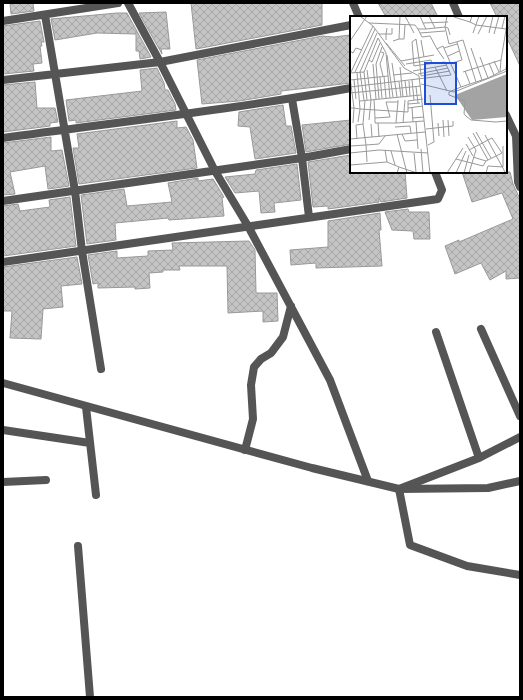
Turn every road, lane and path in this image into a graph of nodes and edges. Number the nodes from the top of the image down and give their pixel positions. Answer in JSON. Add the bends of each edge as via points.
{"nodes":[{"id":1,"x":118,"y":3,"type":"edge"},
{"id":2,"x":128,"y":3,"type":"edge"},
{"id":3,"x":353,"y":3,"type":"edge"},
{"id":4,"x":453,"y":3,"type":"edge"},
{"id":5,"x":109,"y":4,"type":"edge"},
{"id":6,"x":45,"y":15,"type":"junction"},
{"id":7,"x":359,"y":16,"type":"edge"},
{"id":8,"x":459,"y":16,"type":"edge"},
{"id":9,"x":3,"y":21,"type":"edge"},
{"id":10,"x":350,"y":25,"type":"edge"},
{"id":11,"x":160,"y":62,"type":"junction"},
{"id":12,"x":56,"y":74,"type":"junction"},
{"id":13,"x":3,"y":80,"type":"edge"},
{"id":14,"x":350,"y":88,"type":"edge"},
{"id":15,"x":292,"y":99,"type":"junction"},
{"id":16,"x":186,"y":114,"type":"junction"},
{"id":17,"x":507,"y":116,"type":"edge"},
{"id":18,"x":65,"y":129,"type":"junction"},
{"id":19,"x":3,"y":138,"type":"edge"},
{"id":20,"x":350,"y":150,"type":"edge"},
{"id":21,"x":302,"y":158,"type":"junction"},
{"id":22,"x":215,"y":171,"type":"junction"},
{"id":23,"x":436,"y":173,"type":"edge"},
{"id":24,"x":520,"y":187,"type":"edge"},
{"id":25,"x":75,"y":191,"type":"junction"},
{"id":26,"x":3,"y":201,"type":"edge"},
{"id":27,"x":309,"y":217,"type":"junction"},
{"id":28,"x":248,"y":226,"type":"junction"},
{"id":29,"x":82,"y":250,"type":"junction"},
{"id":30,"x":3,"y":262,"type":"edge"},
{"id":31,"x":291,"y":306,"type":"junction"},
{"id":32,"x":481,"y":328,"type":"dead end"},
{"id":33,"x":436,"y":332,"type":"dead end"},
{"id":34,"x":101,"y":369,"type":"dead end"},
{"id":35,"x":3,"y":383,"type":"edge"},
{"id":36,"x":86,"y":407,"type":"junction"},
{"id":37,"x":520,"y":416,"type":"edge"},
{"id":38,"x":3,"y":430,"type":"edge"},
{"id":39,"x":520,"y":437,"type":"edge"},
{"id":40,"x":90,"y":443,"type":"junction"},
{"id":41,"x":245,"y":450,"type":"junction"},
{"id":42,"x":479,"y":458,"type":"junction"},
{"id":43,"x":46,"y":480,"type":"dead end"},
{"id":44,"x":368,"y":481,"type":"junction"},
{"id":45,"x":3,"y":482,"type":"edge"},
{"id":46,"x":520,"y":482,"type":"edge"},
{"id":47,"x":399,"y":489,"type":"junction"},
{"id":48,"x":96,"y":495,"type":"dead end"},
{"id":49,"x":78,"y":546,"type":"dead end"},
{"id":50,"x":520,"y":576,"type":"edge"},
{"id":51,"x":90,"y":697,"type":"edge"}],
"edges":[{"from":1,"to":5,"type":"street"},
{"from":2,"to":11,"type":"street"},
{"from":3,"to":7,"type":"street"},
{"from":4,"to":8,"type":"street"},
{"from":5,"to":6,"type":"street"},
{"from":6,"to":9,"type":"street"},
{"from":6,"to":12,"type":"street"},
{"from":10,"to":11,"type":"street"},
{"from":11,"to":12,"type":"street"},
{"from":11,"to":16,"type":"street"},
{"from":12,"to":13,"type":"street"},
{"from":12,"to":18,"type":"street"},
{"from":14,"to":15,"type":"street"},
{"from":15,"to":16,"type":"street"},
{"from":15,"to":21,"type":"street"},
{"from":16,"to":18,"type":"street"},
{"from":16,"to":22,"type":"street"},
{"from":17,"to":24,"type":"street","via":[[516,136]]},
{"from":18,"to":19,"type":"street"},
{"from":18,"to":25,"type":"street"},
{"from":20,"to":21,"type":"street"},
{"from":21,"to":22,"type":"street"},
{"from":21,"to":27,"type":"street"},
{"from":22,"to":25,"type":"street"},
{"from":22,"to":28,"type":"street"},
{"from":23,"to":27,"type":"street","via":[[442,190],[438,199]]},
{"from":25,"to":26,"type":"street"},
{"from":25,"to":29,"type":"street"},
{"from":27,"to":28,"type":"street"},
{"from":28,"to":29,"type":"street"},
{"from":28,"to":31,"type":"street"},
{"from":29,"to":30,"type":"street"},
{"from":29,"to":34,"type":"street"},
{"from":31,"to":41,"type":"street","via":[[283,336],[271,353],[261,358],[254,367],[251,385],[253,419]]},
{"from":31,"to":44,"type":"street","via":[[330,380]]},
{"from":32,"to":37,"type":"street"},
{"from":33,"to":42,"type":"street"},
{"from":35,"to":36,"type":"street"},
{"from":36,"to":40,"type":"street"},
{"from":36,"to":41,"type":"street"},
{"from":38,"to":40,"type":"street"},
{"from":39,"to":42,"type":"street"},
{"from":40,"to":48,"type":"street"},
{"from":41,"to":44,"type":"street"},
{"from":42,"to":47,"type":"street"},
{"from":43,"to":45,"type":"street"},
{"from":44,"to":47,"type":"street"},
{"from":46,"to":47,"type":"street","via":[[488,488]]},
{"from":47,"to":50,"type":"street","via":[[410,545],[466,566]]},
{"from":49,"to":51,"type":"street"}]}
